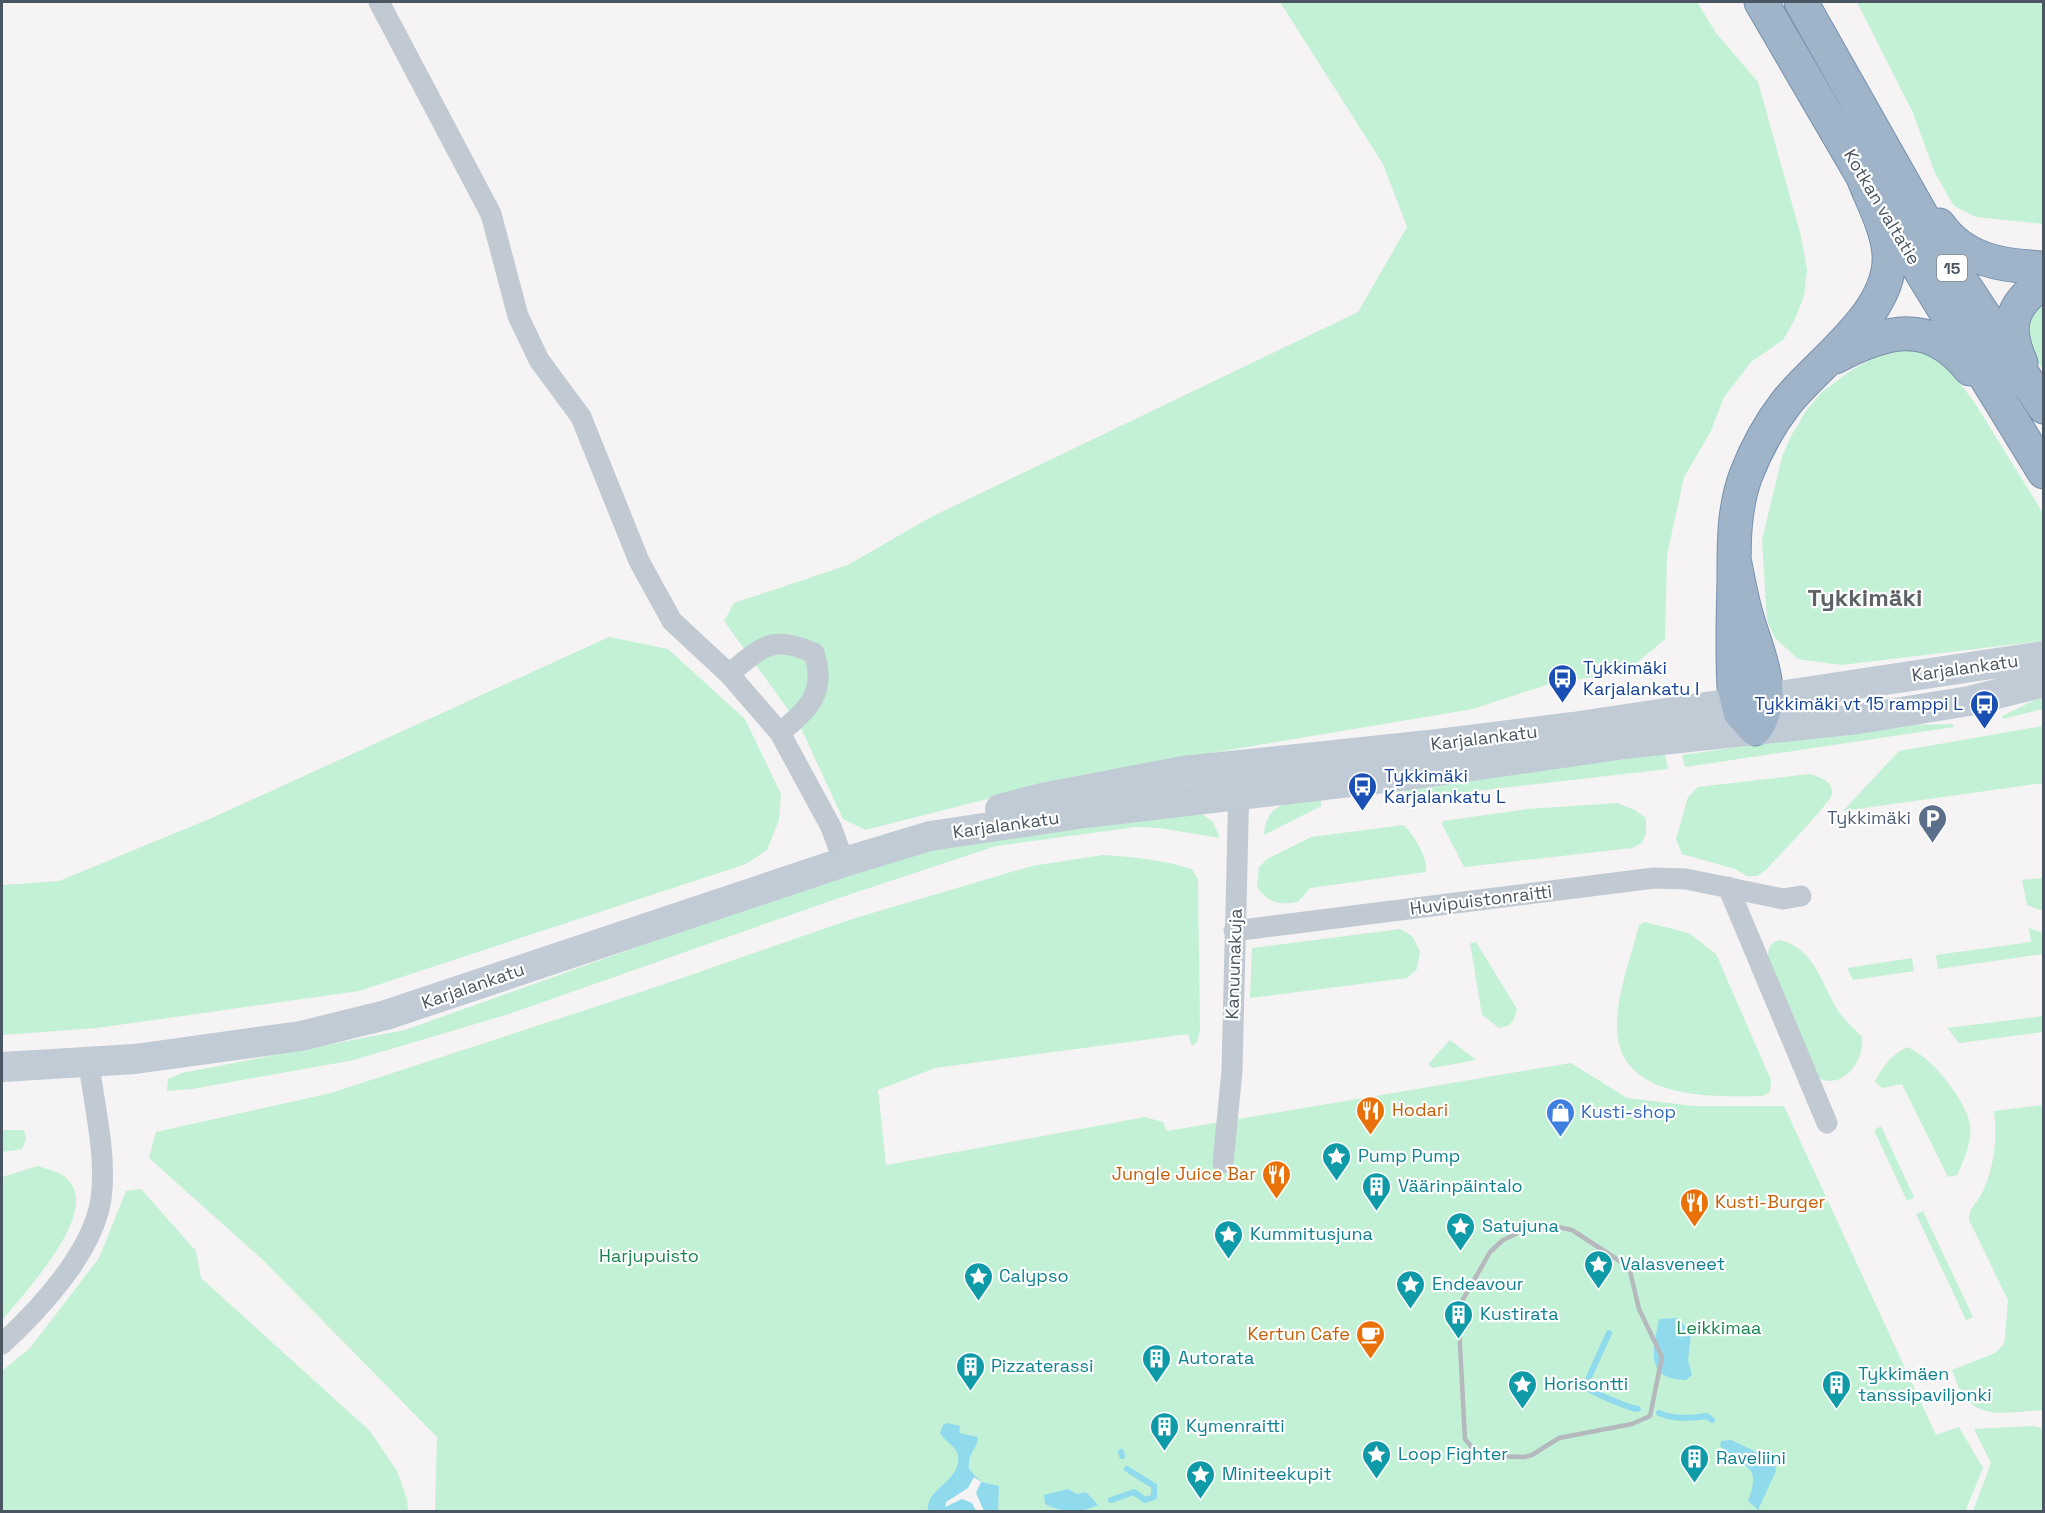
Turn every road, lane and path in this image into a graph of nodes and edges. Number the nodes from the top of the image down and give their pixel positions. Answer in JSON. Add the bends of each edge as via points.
{"nodes":[{"id":1,"x":379,"y":2,"type":"edge"},
{"id":2,"x":1761,"y":2,"type":"edge"},
{"id":3,"x":1801,"y":2,"type":"edge"},
{"id":4,"x":1877,"y":136,"type":"junction"},
{"id":5,"x":1863,"y":177,"type":"junction"},
{"id":6,"x":2043,"y":268,"type":"edge"},
{"id":7,"x":2043,"y":283,"type":"edge"},
{"id":8,"x":1831,"y":359,"type":"junction"},
{"id":9,"x":2039,"y":401,"type":"edge"},
{"id":10,"x":2015,"y":428,"type":"junction"},
{"id":11,"x":2043,"y":472,"type":"edge"},
{"id":12,"x":2043,"y":656,"type":"edge"},
{"id":13,"x":729,"y":674,"type":"junction"},
{"id":14,"x":2043,"y":681,"type":"edge"},
{"id":15,"x":1751,"y":699,"type":"junction"},
{"id":16,"x":1755,"y":729,"type":"junction"},
{"id":17,"x":780,"y":733,"type":"junction"},
{"id":18,"x":1238,"y":765,"type":"junction"},
{"id":19,"x":1240,"y":794,"type":"junction"},
{"id":20,"x":930,"y":836,"type":"junction"},
{"id":21,"x":844,"y":862,"type":"junction"},
{"id":22,"x":1728,"y":887,"type":"junction"},
{"id":23,"x":1801,"y":896,"type":"dead end"},
{"id":24,"x":1234,"y":931,"type":"junction"},
{"id":25,"x":88,"y":1063,"type":"junction"},
{"id":26,"x":2,"y":1067,"type":"edge"},
{"id":27,"x":1827,"y":1123,"type":"dead end"},
{"id":28,"x":1223,"y":1163,"type":"dead end"},
{"id":29,"x":2,"y":1344,"type":"edge"}],
"edges":[{"from":1,"to":13,"type":"street","via":[[491,214],[518,316],[539,360],[581,417],[639,561],[672,621]]},
{"from":2,"to":5,"type":"highway","name":"Kotkan valtatie","number":"15"},
{"from":3,"to":4,"type":"highway","name":"Kotkan valtatie","number":"15"},
{"from":4,"to":6,"type":"highway","via":[[1954,243],[1985,261]]},
{"from":4,"to":9,"type":"highway","name":"Kotkan valtatie","number":"15","via":[[1948,261]]},
{"from":5,"to":8,"type":"highway","via":[[1885,233],[1889,268],[1878,297]]},
{"from":5,"to":10,"type":"highway","name":"Kotkan valtatie","number":"15"},
{"from":7,"to":9,"type":"highway","via":[[2024,298],[2012,324],[2015,350]]},
{"from":8,"to":10,"type":"highway","via":[[1886,335],[1907,333],[1940,342],[1968,366]]},
{"from":8,"to":15,"type":"highway","via":[[1786,403],[1756,452],[1737,506],[1733,649]]},
{"from":10,"to":11,"type":"highway","name":"Kotkan valtatie","number":"15"},
{"from":12,"to":15,"type":"main road","name":"Karjalankatu"},
{"from":13,"to":17,"type":"street"},
{"from":13,"to":17,"type":"street","via":[[762,646],[793,644],[814,653],[821,674],[809,708]]},
{"from":14,"to":16,"type":"main road","name":"Karjalankatu","via":[[1938,706]]},
{"from":15,"to":16,"type":"highway","via":[[1765,711]]},
{"from":15,"to":18,"type":"main road","name":"Karjalankatu","via":[[1438,744]]},
{"from":16,"to":19,"type":"main road","name":"Karjalankatu"},
{"from":17,"to":21,"type":"street","via":[[831,826]]},
{"from":18,"to":19,"type":"street","name":"Kanuunakuja"},
{"from":18,"to":20,"type":"main road","name":"Karjalankatu","via":[[1183,771],[1042,798],[965,818]]},
{"from":19,"to":20,"type":"main road","name":"Karjalankatu"},
{"from":19,"to":24,"type":"street","name":"Kanuunakuja"},
{"from":20,"to":21,"type":"main road","name":"Karjalankatu"},
{"from":21,"to":25,"type":"main road","name":"Karjalankatu","via":[[386,1015],[301,1036]]},
{"from":22,"to":23,"type":"street","name":"Huvipuistonraitti","via":[[1783,899]]},
{"from":22,"to":24,"type":"street","name":"Huvipuistonraitti","via":[[1654,878]]},
{"from":22,"to":27,"type":"street"},
{"from":24,"to":28,"type":"street","name":"Kanuunakuja","via":[[1232,1071]]},
{"from":25,"to":26,"type":"main road","name":"Karjalankatu"},
{"from":25,"to":29,"type":"street","via":[[101,1150],[102,1181],[95,1219],[74,1260],[31,1317]]}]}
